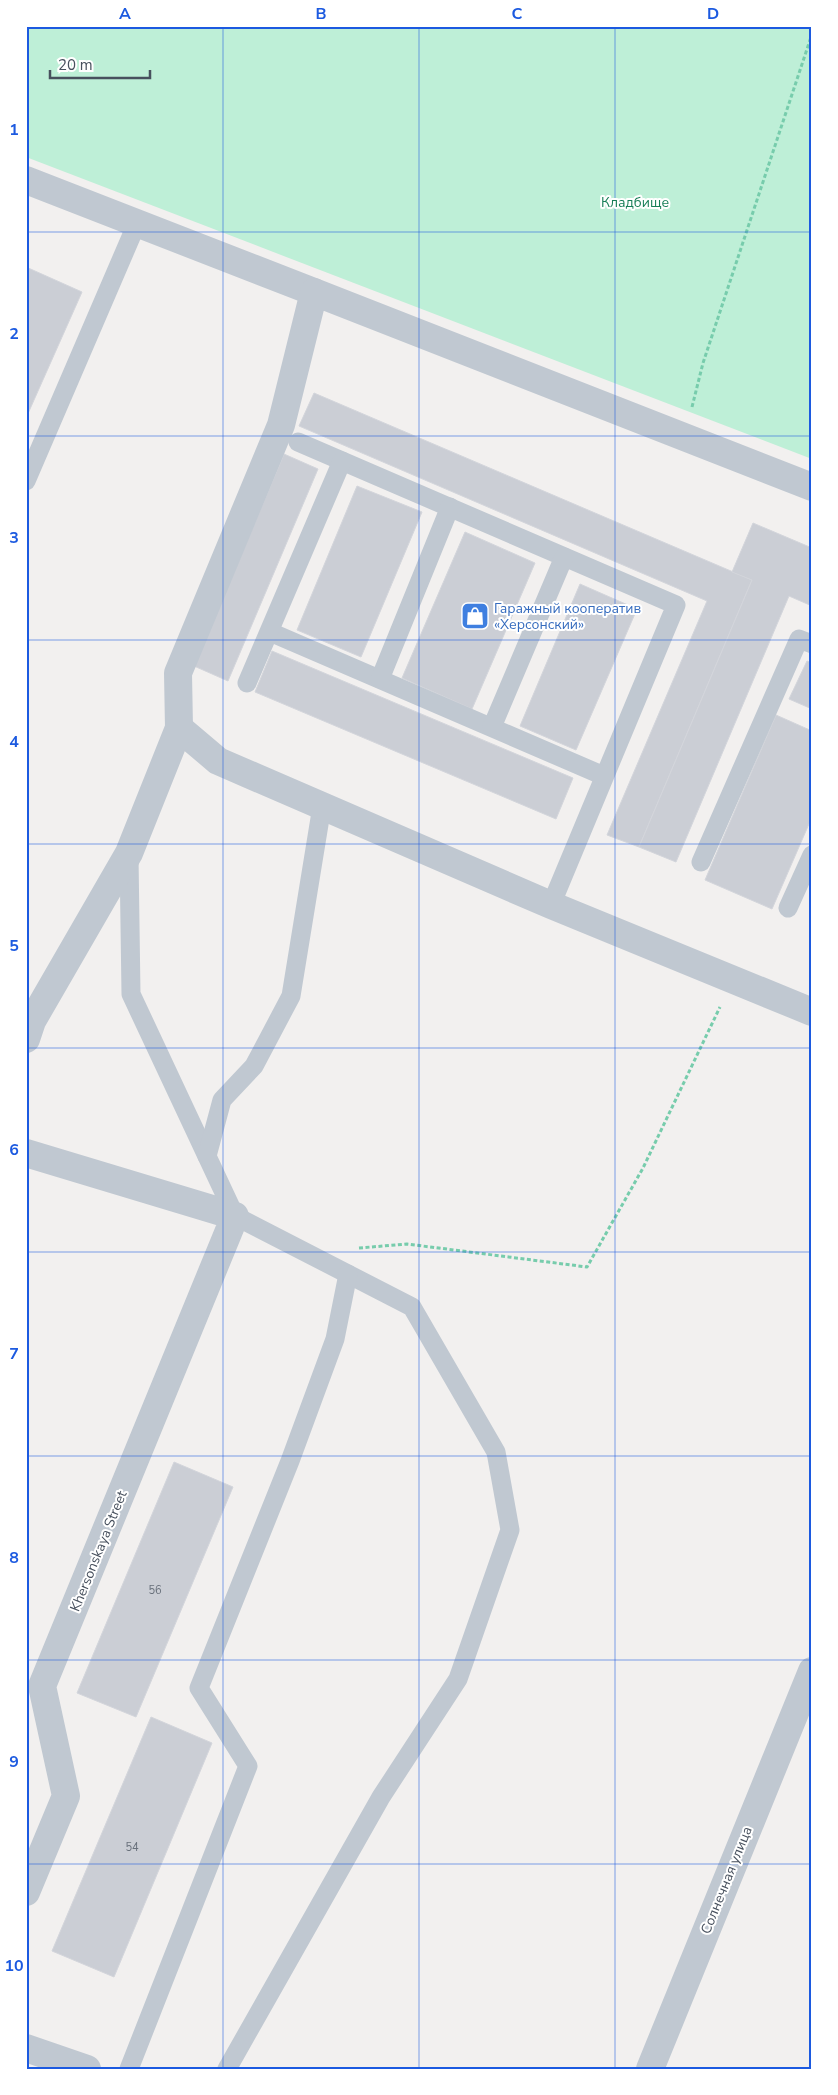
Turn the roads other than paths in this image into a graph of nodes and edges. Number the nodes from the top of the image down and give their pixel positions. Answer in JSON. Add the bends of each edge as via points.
{"nodes":[{"id":1,"x":26,"y":180,"type":"edge"},
{"id":2,"x":137,"y":223,"type":"junction"},
{"id":3,"x":314,"y":292,"type":"junction"},
{"id":4,"x":298,"y":442,"type":"dead end"},
{"id":5,"x":342,"y":461,"type":"junction"},
{"id":6,"x":26,"y":481,"type":"edge"},
{"id":7,"x":812,"y":486,"type":"edge"},
{"id":8,"x":450,"y":507,"type":"junction"},
{"id":9,"x":564,"y":557,"type":"junction"},
{"id":10,"x":270,"y":632,"type":"junction"},
{"id":11,"x":812,"y":644,"type":"edge"},
{"id":12,"x":380,"y":679,"type":"junction"},
{"id":13,"x":246,"y":683,"type":"dead end"},
{"id":14,"x":179,"y":728,"type":"junction"},
{"id":15,"x":492,"y":728,"type":"junction"},
{"id":16,"x":604,"y":776,"type":"junction"},
{"id":17,"x":322,"y":806,"type":"junction"},
{"id":18,"x":129,"y":854,"type":"junction"},
{"id":19,"x":701,"y":862,"type":"dead end"},
{"id":20,"x":810,"y":864,"type":"edge"},
{"id":21,"x":551,"y":905,"type":"junction"},
{"id":22,"x":788,"y":908,"type":"dead end"},
{"id":23,"x":812,"y":1012,"type":"edge"},
{"id":24,"x":26,"y":1039,"type":"edge"},
{"id":25,"x":26,"y":1153,"type":"edge"},
{"id":26,"x":207,"y":1156,"type":"junction"},
{"id":27,"x":236,"y":1216,"type":"junction"},
{"id":28,"x":348,"y":1274,"type":"junction"},
{"id":29,"x":807,"y":1682,"type":"edge"},
{"id":30,"x":26,"y":1892,"type":"edge"},
{"id":31,"x":26,"y":2048,"type":"edge"},
{"id":32,"x":87,"y":2069,"type":"edge"},
{"id":33,"x":129,"y":2069,"type":"edge"},
{"id":34,"x":226,"y":2069,"type":"edge"},
{"id":35,"x":650,"y":2069,"type":"edge"}],
"edges":[{"from":1,"to":2,"type":"street"},
{"from":2,"to":3,"type":"street"},
{"from":2,"to":6,"type":"lane"},
{"from":3,"to":7,"type":"street"},
{"from":3,"to":14,"type":"street","via":[[281,425],[178,673]]},
{"from":4,"to":5,"type":"lane"},
{"from":5,"to":8,"type":"lane"},
{"from":5,"to":10,"type":"lane"},
{"from":8,"to":9,"type":"lane"},
{"from":8,"to":12,"type":"lane"},
{"from":9,"to":15,"type":"lane"},
{"from":9,"to":16,"type":"lane","via":[[676,605]]},
{"from":10,"to":12,"type":"lane"},
{"from":10,"to":13,"type":"lane"},
{"from":11,"to":19,"type":"lane","via":[[799,639]]},
{"from":12,"to":15,"type":"lane"},
{"from":14,"to":17,"type":"street","via":[[218,761]]},
{"from":14,"to":18,"type":"street"},
{"from":15,"to":16,"type":"lane"},
{"from":16,"to":21,"type":"lane"},
{"from":17,"to":21,"type":"street"},
{"from":17,"to":26,"type":"lane","via":[[291,996],[254,1066],[222,1100]]},
{"from":18,"to":24,"type":"street","via":[[32,1021]]},
{"from":18,"to":26,"type":"lane","via":[[130,994]]},
{"from":20,"to":22,"type":"lane"},
{"from":21,"to":23,"type":"street"},
{"from":25,"to":27,"type":"street"},
{"from":26,"to":27,"type":"lane"},
{"from":27,"to":28,"type":"lane"},
{"from":27,"to":30,"type":"street","name":"Khersonskaya Street","via":[[42,1686],[66,1796]]},
{"from":28,"to":33,"type":"lane","via":[[335,1339],[199,1688],[248,1766]]},
{"from":28,"to":34,"type":"lane","via":[[412,1307],[496,1452],[510,1530],[458,1679],[381,1796]]},
{"from":29,"to":35,"type":"street","name":"Солнечная улица"},
{"from":31,"to":32,"type":"street"}]}
